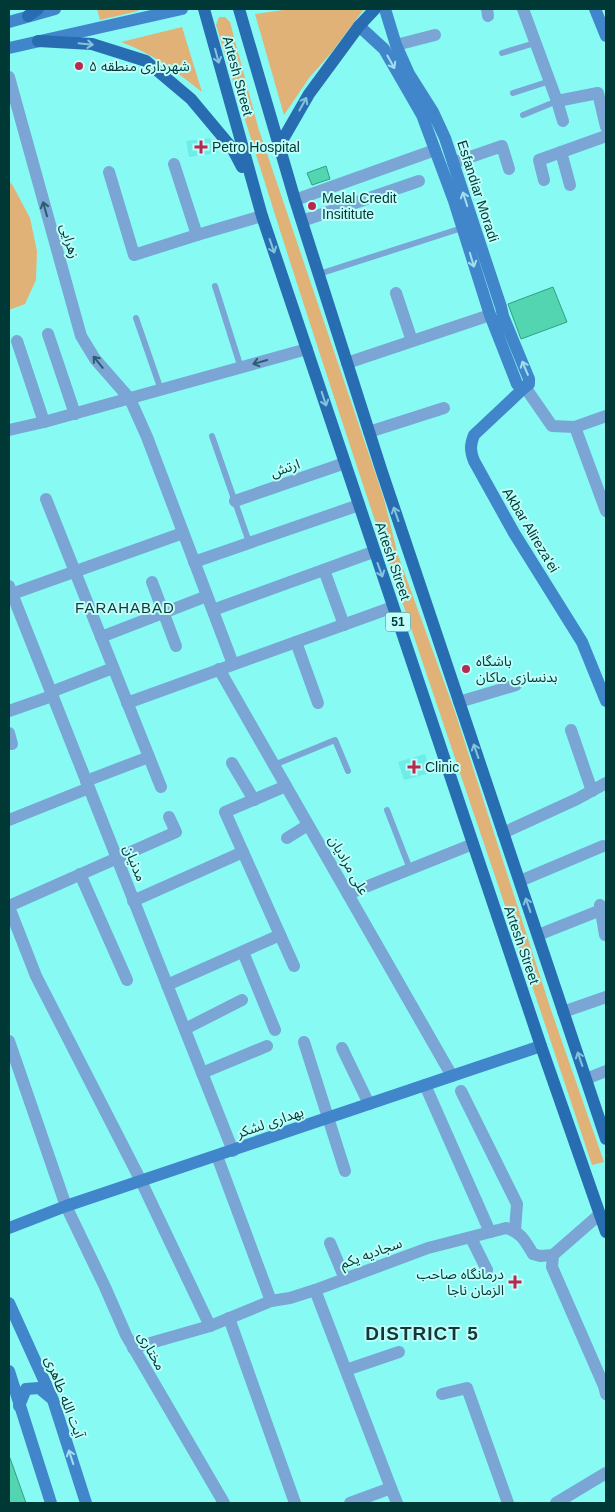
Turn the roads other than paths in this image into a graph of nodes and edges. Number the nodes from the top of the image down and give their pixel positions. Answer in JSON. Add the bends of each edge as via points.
{"nodes":[{"id":1,"x":55,"y":9,"type":"edge"},
{"id":2,"x":182,"y":9,"type":"edge"},
{"id":3,"x":204,"y":9,"type":"edge"},
{"id":4,"x":239,"y":9,"type":"edge"},
{"id":5,"x":375,"y":9,"type":"edge"},
{"id":6,"x":384,"y":9,"type":"edge"},
{"id":7,"x":524,"y":9,"type":"edge"},
{"id":8,"x":596,"y":9,"type":"edge"},
{"id":9,"x":33,"y":13,"type":"edge"},
{"id":10,"x":144,"y":13,"type":"edge"},
{"id":11,"x":9,"y":22,"type":"edge"},
{"id":12,"x":359,"y":26,"type":"junction"},
{"id":13,"x":435,"y":35,"type":"dead end"},
{"id":14,"x":606,"y":36,"type":"edge"},
{"id":15,"x":38,"y":41,"type":"junction"},
{"id":16,"x":535,"y":43,"type":"junction"},
{"id":17,"x":396,"y":45,"type":"junction"},
{"id":18,"x":9,"y":48,"type":"edge"},
{"id":19,"x":502,"y":54,"type":"dead end"},
{"id":20,"x":9,"y":77,"type":"edge"},
{"id":21,"x":550,"y":81,"type":"junction"},
{"id":22,"x":513,"y":93,"type":"dead end"},
{"id":23,"x":557,"y":101,"type":"junction"},
{"id":24,"x":523,"y":115,"type":"dead end"},
{"id":25,"x":562,"y":120,"type":"dead end"},
{"id":26,"x":606,"y":128,"type":"edge"},
{"id":27,"x":606,"y":136,"type":"edge"},
{"id":28,"x":279,"y":146,"type":"junction"},
{"id":29,"x":435,"y":150,"type":"junction"},
{"id":30,"x":561,"y":152,"type":"junction"},
{"id":31,"x":453,"y":163,"type":"junction"},
{"id":32,"x":174,"y":164,"type":"dead end"},
{"id":33,"x":509,"y":168,"type":"dead end"},
{"id":34,"x":109,"y":172,"type":"dead end"},
{"id":35,"x":544,"y":180,"type":"dead end"},
{"id":36,"x":419,"y":181,"type":"dead end"},
{"id":37,"x":570,"y":185,"type":"dead end"},
{"id":38,"x":253,"y":186,"type":"junction"},
{"id":39,"x":295,"y":200,"type":"junction"},
{"id":40,"x":262,"y":216,"type":"junction"},
{"id":41,"x":302,"y":221,"type":"junction"},
{"id":42,"x":462,"y":228,"type":"junction"},
{"id":43,"x":197,"y":235,"type":"junction"},
{"id":44,"x":319,"y":274,"type":"junction"},
{"id":45,"x":215,"y":286,"type":"dead end"},
{"id":46,"x":396,"y":293,"type":"dead end"},
{"id":47,"x":490,"y":315,"type":"junction"},
{"id":48,"x":136,"y":318,"type":"dead end"},
{"id":49,"x":48,"y":334,"type":"dead end"},
{"id":50,"x":18,"y":341,"type":"dead end"},
{"id":51,"x":412,"y":341,"type":"junction"},
{"id":52,"x":307,"y":349,"type":"junction"},
{"id":53,"x":347,"y":362,"type":"junction"},
{"id":54,"x":241,"y":368,"type":"junction"},
{"id":55,"x":525,"y":387,"type":"junction"},
{"id":56,"x":161,"y":390,"type":"junction"},
{"id":57,"x":130,"y":398,"type":"junction"},
{"id":58,"x":444,"y":408,"type":"dead end"},
{"id":59,"x":75,"y":414,"type":"junction"},
{"id":60,"x":606,"y":416,"type":"edge"},
{"id":61,"x":44,"y":422,"type":"junction"},
{"id":62,"x":575,"y":427,"type":"junction"},
{"id":63,"x":9,"y":430,"type":"edge"},
{"id":64,"x":369,"y":432,"type":"junction"},
{"id":65,"x":212,"y":436,"type":"dead end"},
{"id":66,"x":345,"y":463,"type":"junction"},
{"id":67,"x":46,"y":499,"type":"dead end"},
{"id":68,"x":235,"y":501,"type":"junction"},
{"id":69,"x":359,"y":505,"type":"junction"},
{"id":70,"x":606,"y":511,"type":"edge"},
{"id":71,"x":183,"y":533,"type":"junction"},
{"id":72,"x":249,"y":542,"type":"junction"},
{"id":73,"x":373,"y":552,"type":"junction"},
{"id":74,"x":194,"y":562,"type":"junction"},
{"id":75,"x":324,"y":570,"type":"junction"},
{"id":76,"x":75,"y":572,"type":"junction"},
{"id":77,"x":152,"y":582,"type":"dead end"},
{"id":78,"x":10,"y":591,"type":"edge"},
{"id":79,"x":207,"y":596,"type":"junction"},
{"id":80,"x":393,"y":607,"type":"junction"},
{"id":81,"x":213,"y":610,"type":"junction"},
{"id":82,"x":164,"y":612,"type":"junction"},
{"id":83,"x":344,"y":625,"type":"junction"},
{"id":84,"x":101,"y":637,"type":"junction"},
{"id":85,"x":296,"y":642,"type":"junction"},
{"id":86,"x":176,"y":646,"type":"dead end"},
{"id":87,"x":233,"y":664,"type":"junction"},
{"id":88,"x":113,"y":668,"type":"junction"},
{"id":89,"x":219,"y":670,"type":"junction"},
{"id":90,"x":516,"y":685,"type":"dead end"},
{"id":91,"x":52,"y":694,"type":"junction"},
{"id":92,"x":606,"y":701,"type":"edge"},
{"id":93,"x":127,"y":702,"type":"junction"},
{"id":94,"x":459,"y":702,"type":"junction"},
{"id":95,"x":318,"y":703,"type":"dead end"},
{"id":96,"x":9,"y":711,"type":"edge"},
{"id":97,"x":571,"y":730,"type":"dead end"},
{"id":98,"x":149,"y":757,"type":"junction"},
{"id":99,"x":232,"y":763,"type":"dead end"},
{"id":100,"x":274,"y":765,"type":"junction"},
{"id":101,"x":348,"y":771,"type":"dead end"},
{"id":102,"x":606,"y":783,"type":"edge"},
{"id":103,"x":88,"y":785,"type":"junction"},
{"id":104,"x":286,"y":786,"type":"junction"},
{"id":105,"x":160,"y":787,"type":"dead end"},
{"id":106,"x":592,"y":791,"type":"junction"},
{"id":107,"x":254,"y":800,"type":"junction"},
{"id":108,"x":387,"y":810,"type":"dead end"},
{"id":109,"x":169,"y":817,"type":"dead end"},
{"id":110,"x":9,"y":820,"type":"edge"},
{"id":111,"x":308,"y":825,"type":"junction"},
{"id":112,"x":504,"y":833,"type":"junction"},
{"id":113,"x":288,"y":838,"type":"dead end"},
{"id":114,"x":472,"y":844,"type":"junction"},
{"id":115,"x":603,"y":846,"type":"dead end"},
{"id":116,"x":243,"y":852,"type":"junction"},
{"id":117,"x":117,"y":858,"type":"junction"},
{"id":118,"x":410,"y":869,"type":"junction"},
{"id":119,"x":80,"y":874,"type":"junction"},
{"id":120,"x":520,"y":881,"type":"junction"},
{"id":121,"x":348,"y":894,"type":"junction"},
{"id":122,"x":134,"y":900,"type":"junction"},
{"id":123,"x":9,"y":906,"type":"edge"},
{"id":124,"x":280,"y":935,"type":"junction"},
{"id":125,"x":605,"y":935,"type":"edge"},
{"id":126,"x":538,"y":936,"type":"junction"},
{"id":127,"x":243,"y":952,"type":"junction"},
{"id":128,"x":294,"y":966,"type":"dead end"},
{"id":129,"x":127,"y":980,"type":"dead end"},
{"id":130,"x":167,"y":985,"type":"junction"},
{"id":131,"x":606,"y":997,"type":"edge"},
{"id":132,"x":242,"y":1000,"type":"dead end"},
{"id":133,"x":563,"y":1012,"type":"junction"},
{"id":134,"x":184,"y":1029,"type":"junction"},
{"id":135,"x":275,"y":1030,"type":"dead end"},
{"id":136,"x":9,"y":1041,"type":"edge"},
{"id":137,"x":304,"y":1042,"type":"dead end"},
{"id":138,"x":267,"y":1046,"type":"dead end"},
{"id":139,"x":541,"y":1046,"type":"junction"},
{"id":140,"x":342,"y":1048,"type":"dead end"},
{"id":141,"x":606,"y":1072,"type":"edge"},
{"id":142,"x":202,"y":1073,"type":"junction"},
{"id":143,"x":452,"y":1076,"type":"junction"},
{"id":144,"x":586,"y":1079,"type":"junction"},
{"id":145,"x":425,"y":1085,"type":"junction"},
{"id":146,"x":461,"y":1091,"type":"dead end"},
{"id":147,"x":369,"y":1104,"type":"junction"},
{"id":148,"x":328,"y":1118,"type":"junction"},
{"id":149,"x":606,"y":1139,"type":"edge"},
{"id":150,"x":233,"y":1151,"type":"junction"},
{"id":151,"x":217,"y":1156,"type":"junction"},
{"id":152,"x":345,"y":1171,"type":"dead end"},
{"id":153,"x":141,"y":1181,"type":"junction"},
{"id":154,"x":66,"y":1206,"type":"junction"},
{"id":155,"x":600,"y":1214,"type":"junction"},
{"id":156,"x":9,"y":1228,"type":"edge"},
{"id":157,"x":515,"y":1230,"type":"junction"},
{"id":158,"x":490,"y":1232,"type":"junction"},
{"id":159,"x":606,"y":1232,"type":"edge"},
{"id":160,"x":471,"y":1238,"type":"junction"},
{"id":161,"x":330,"y":1243,"type":"dead end"},
{"id":162,"x":553,"y":1255,"type":"junction"},
{"id":163,"x":486,"y":1270,"type":"dead end"},
{"id":164,"x":345,"y":1279,"type":"junction"},
{"id":165,"x":315,"y":1290,"type":"junction"},
{"id":166,"x":271,"y":1301,"type":"junction"},
{"id":167,"x":9,"y":1303,"type":"edge"},
{"id":168,"x":229,"y":1318,"type":"junction"},
{"id":169,"x":210,"y":1326,"type":"junction"},
{"id":170,"x":133,"y":1348,"type":"junction"},
{"id":171,"x":399,"y":1352,"type":"dead end"},
{"id":172,"x":346,"y":1370,"type":"junction"},
{"id":173,"x":9,"y":1371,"type":"edge"},
{"id":174,"x":442,"y":1394,"type":"dead end"},
{"id":175,"x":606,"y":1394,"type":"edge"},
{"id":176,"x":53,"y":1400,"type":"junction"},
{"id":177,"x":19,"y":1406,"type":"junction"},
{"id":178,"x":606,"y":1473,"type":"edge"},
{"id":179,"x":391,"y":1488,"type":"junction"},
{"id":180,"x":51,"y":1503,"type":"edge"},
{"id":181,"x":86,"y":1503,"type":"edge"},
{"id":182,"x":224,"y":1503,"type":"edge"},
{"id":183,"x":295,"y":1503,"type":"edge"},
{"id":184,"x":350,"y":1503,"type":"edge"},
{"id":185,"x":397,"y":1503,"type":"edge"},
{"id":186,"x":508,"y":1503,"type":"edge"},
{"id":187,"x":556,"y":1503,"type":"edge"}],
"edges":[{"from":1,"to":9,"type":"street"},
{"from":2,"to":10,"type":"street"},
{"from":3,"to":38,"type":"main road","name":"Artesh Street","number":"51","one_way":true},
{"from":4,"to":28,"type":"main road","name":"Artesh Street","number":"51"},
{"from":5,"to":12,"type":"main road"},
{"from":6,"to":17,"type":"street","name":"Esfandiar Moradi"},
{"from":7,"to":16,"type":"street"},
{"from":8,"to":14,"type":"street"},
{"from":9,"to":11,"type":"street"},
{"from":10,"to":15,"type":"street"},
{"from":28,"to":12,"type":"main road","one_way":true,"via":[[309,94]]},
{"from":12,"to":29,"type":"street","name":"Esfandiar Moradi","one_way":true,"via":[[384,49],[422,115]]},
{"from":13,"to":17,"type":"street"},
{"from":15,"to":18,"type":"street"},
{"from":15,"to":38,"type":"main road","one_way":true,"via":[[92,44],[146,62],[191,99],[232,148]]},
{"from":16,"to":19,"type":"lane"},
{"from":16,"to":21,"type":"street"},
{"from":17,"to":31,"type":"street","name":"Esfandiar Moradi","via":[[409,74],[433,112]]},
{"from":57,"to":20,"type":"street","name":"زهرایی","one_way":true,"via":[[95,359],[81,336]]},
{"from":21,"to":22,"type":"lane"},
{"from":21,"to":23,"type":"street"},
{"from":23,"to":24,"type":"lane"},
{"from":23,"to":25,"type":"street"},
{"from":23,"to":26,"type":"street","via":[[598,94]]},
{"from":27,"to":30,"type":"street"},
{"from":28,"to":39,"type":"main road","name":"Artesh Street","number":"51"},
{"from":29,"to":39,"type":"street"},
{"from":29,"to":42,"type":"street","name":"Esfandiar Moradi"},
{"from":30,"to":35,"type":"street","via":[[539,160]]},
{"from":30,"to":37,"type":"street"},
{"from":31,"to":33,"type":"street","via":[[502,146]]},
{"from":55,"to":31,"type":"street","name":"Esfandiar Moradi","one_way":true,"via":[[529,379],[503,316]]},
{"from":32,"to":43,"type":"street"},
{"from":34,"to":43,"type":"street","via":[[134,255]]},
{"from":36,"to":41,"type":"street"},
{"from":38,"to":40,"type":"main road","name":"Artesh Street","number":"51"},
{"from":39,"to":41,"type":"main road","name":"Artesh Street","number":"51"},
{"from":40,"to":43,"type":"street"},
{"from":40,"to":52,"type":"main road","name":"Artesh Street","number":"51","one_way":true},
{"from":41,"to":44,"type":"main road","name":"Artesh Street","number":"51"},
{"from":42,"to":44,"type":"lane"},
{"from":42,"to":47,"type":"street","name":"Esfandiar Moradi","one_way":true},
{"from":44,"to":53,"type":"main road","name":"Artesh Street","number":"51"},
{"from":45,"to":54,"type":"lane"},
{"from":46,"to":51,"type":"street"},
{"from":47,"to":51,"type":"street"},
{"from":47,"to":55,"type":"street","name":"Esfandiar Moradi","via":[[517,384]]},
{"from":48,"to":56,"type":"lane"},
{"from":49,"to":59,"type":"street"},
{"from":50,"to":61,"type":"street"},
{"from":51,"to":53,"type":"street"},
{"from":52,"to":54,"type":"street","one_way":true},
{"from":52,"to":66,"type":"main road","name":"Artesh Street","number":"51","one_way":true},
{"from":53,"to":64,"type":"main road","name":"Artesh Street","number":"51"},
{"from":54,"to":56,"type":"street"},
{"from":55,"to":62,"type":"street","name":"Esfandiar Moradi","via":[[552,426]]},
{"from":55,"to":92,"type":"street","name":"Akbar Alireza'ei","via":[[474,435],[470,452],[514,533],[582,642]]},
{"from":56,"to":57,"type":"street"},
{"from":57,"to":59,"type":"street"},
{"from":57,"to":71,"type":"street"},
{"from":58,"to":64,"type":"street"},
{"from":59,"to":61,"type":"street"},
{"from":60,"to":62,"type":"street","name":"Esfandiar Moradi"},
{"from":61,"to":63,"type":"street"},
{"from":62,"to":70,"type":"street"},
{"from":94,"to":64,"type":"main road","name":"Artesh Street","number":"51","one_way":true},
{"from":65,"to":68,"type":"lane"},
{"from":66,"to":68,"type":"street","name":"ارتش"},
{"from":66,"to":69,"type":"main road","name":"Artesh Street","number":"51"},
{"from":67,"to":76,"type":"street"},
{"from":68,"to":72,"type":"lane"},
{"from":69,"to":72,"type":"street"},
{"from":69,"to":73,"type":"main road","name":"Artesh Street","number":"51"},
{"from":71,"to":74,"type":"street"},
{"from":71,"to":76,"type":"street"},
{"from":72,"to":74,"type":"street"},
{"from":73,"to":75,"type":"street"},
{"from":73,"to":80,"type":"main road","name":"Artesh Street","number":"51","one_way":true},
{"from":74,"to":79,"type":"street"},
{"from":75,"to":81,"type":"street"},
{"from":75,"to":83,"type":"street"},
{"from":76,"to":78,"type":"street"},
{"from":76,"to":84,"type":"street"},
{"from":77,"to":82,"type":"street"},
{"from":78,"to":91,"type":"street","name":"مدنیان"},
{"from":79,"to":81,"type":"street"},
{"from":79,"to":82,"type":"street"},
{"from":80,"to":83,"type":"street"},
{"from":80,"to":114,"type":"main road","name":"Artesh Street","number":"51"},
{"from":81,"to":87,"type":"street"},
{"from":82,"to":84,"type":"street"},
{"from":82,"to":86,"type":"street"},
{"from":83,"to":85,"type":"street"},
{"from":84,"to":88,"type":"street"},
{"from":85,"to":87,"type":"street"},
{"from":85,"to":95,"type":"street"},
{"from":87,"to":89,"type":"street"},
{"from":88,"to":91,"type":"street"},
{"from":88,"to":93,"type":"street"},
{"from":89,"to":93,"type":"street"},
{"from":89,"to":100,"type":"street","name":"علی مرادیان"},
{"from":90,"to":94,"type":"street"},
{"from":91,"to":96,"type":"street"},
{"from":91,"to":103,"type":"street","name":"مدنیان"},
{"from":93,"to":98,"type":"street"},
{"from":112,"to":94,"type":"main road","name":"Artesh Street","number":"51","one_way":true},
{"from":97,"to":106,"type":"street"},
{"from":98,"to":103,"type":"street"},
{"from":98,"to":105,"type":"street"},
{"from":99,"to":107,"type":"street"},
{"from":100,"to":101,"type":"lane","via":[[335,740]]},
{"from":100,"to":104,"type":"street","name":"علی مرادیان"},
{"from":102,"to":106,"type":"street"},
{"from":103,"to":110,"type":"street"},
{"from":103,"to":117,"type":"street","name":"مدنیان"},
{"from":104,"to":107,"type":"street"},
{"from":104,"to":111,"type":"street","name":"علی مرادیان"},
{"from":106,"to":112,"type":"street"},
{"from":107,"to":116,"type":"street","via":[[225,812]]},
{"from":108,"to":118,"type":"lane"},
{"from":109,"to":117,"type":"street","via":[[176,832]]},
{"from":111,"to":113,"type":"street"},
{"from":111,"to":121,"type":"street","name":"علی مرادیان"},
{"from":112,"to":120,"type":"main road","name":"Artesh Street","number":"51"},
{"from":114,"to":118,"type":"street"},
{"from":114,"to":139,"type":"main road","name":"Artesh Street","number":"51"},
{"from":115,"to":120,"type":"street"},
{"from":116,"to":122,"type":"street"},
{"from":116,"to":124,"type":"street"},
{"from":117,"to":119,"type":"street"},
{"from":117,"to":122,"type":"street","name":"مدنیان"},
{"from":118,"to":121,"type":"street"},
{"from":119,"to":123,"type":"street"},
{"from":119,"to":129,"type":"street"},
{"from":126,"to":120,"type":"main road","name":"Artesh Street","number":"51","one_way":true},
{"from":121,"to":143,"type":"street","name":"علی مرادیان"},
{"from":122,"to":130,"type":"street","name":"مدنیان"},
{"from":123,"to":153,"type":"street","via":[[36,976]]},
{"from":124,"to":127,"type":"street"},
{"from":124,"to":128,"type":"street"},
{"from":125,"to":126,"type":"street","via":[[600,908]]},
{"from":126,"to":133,"type":"main road","name":"Artesh Street","number":"51"},
{"from":127,"to":130,"type":"street"},
{"from":127,"to":135,"type":"street"},
{"from":130,"to":134,"type":"street","name":"مدنیان"},
{"from":131,"to":133,"type":"street"},
{"from":132,"to":134,"type":"street"},
{"from":144,"to":133,"type":"main road","name":"Artesh Street","number":"51","one_way":true},
{"from":134,"to":142,"type":"street","name":"مدنیان"},
{"from":136,"to":154,"type":"street","name":"مختاری"},
{"from":137,"to":148,"type":"street"},
{"from":138,"to":142,"type":"street"},
{"from":139,"to":143,"type":"street","name":"بهداری لشکر"},
{"from":139,"to":155,"type":"main road","name":"Artesh Street","number":"51"},
{"from":140,"to":147,"type":"street"},
{"from":141,"to":144,"type":"street"},
{"from":142,"to":150,"type":"street","name":"مدنیان"},
{"from":143,"to":145,"type":"street","name":"بهداری لشکر"},
{"from":144,"to":149,"type":"main road","name":"Artesh Street","number":"51"},
{"from":145,"to":147,"type":"street","name":"بهداری لشکر"},
{"from":145,"to":158,"type":"street"},
{"from":146,"to":157,"type":"street","via":[[517,1204]]},
{"from":147,"to":148,"type":"street","name":"بهداری لشکر"},
{"from":148,"to":150,"type":"street","name":"بهداری لشکر"},
{"from":148,"to":152,"type":"street"},
{"from":150,"to":151,"type":"street","name":"بهداری لشکر"},
{"from":151,"to":153,"type":"street","name":"بهداری لشکر"},
{"from":151,"to":166,"type":"street"},
{"from":153,"to":154,"type":"street","name":"بهداری لشکر"},
{"from":153,"to":169,"type":"street"},
{"from":154,"to":156,"type":"street","name":"بهداری لشکر"},
{"from":154,"to":170,"type":"street","name":"مختاری"},
{"from":155,"to":159,"type":"main road","name":"Artesh Street","number":"51"},
{"from":155,"to":162,"type":"street"},
{"from":157,"to":158,"type":"street","name":"سجادیه یکم","via":[[506,1228]]},
{"from":157,"to":162,"type":"street","via":[[532,1254]]},
{"from":158,"to":160,"type":"street","name":"سجادیه یکم"},
{"from":160,"to":163,"type":"street"},
{"from":160,"to":164,"type":"street","name":"سجادیه یکم","via":[[428,1248]]},
{"from":161,"to":164,"type":"street"},
{"from":162,"to":175,"type":"street","via":[[552,1267]]},
{"from":164,"to":165,"type":"street","name":"سجادیه یکم"},
{"from":165,"to":166,"type":"street","name":"سجادیه یکم"},
{"from":165,"to":172,"type":"street"},
{"from":166,"to":168,"type":"street","name":"سجادیه یکم"},
{"from":167,"to":176,"type":"street","name":"آیت الله طاهری"},
{"from":168,"to":169,"type":"street","name":"سجادیه یکم"},
{"from":168,"to":183,"type":"street"},
{"from":169,"to":170,"type":"street","name":"سجادیه یکم"},
{"from":170,"to":182,"type":"street","name":"مختاری"},
{"from":171,"to":172,"type":"street"},
{"from":172,"to":179,"type":"street"},
{"from":173,"to":177,"type":"street"},
{"from":174,"to":186,"type":"street","via":[[467,1388]]},
{"from":176,"to":177,"type":"street","via":[[39,1388],[26,1389]]},
{"from":181,"to":176,"type":"street","name":"آیت الله طاهری","one_way":true},
{"from":177,"to":180,"type":"street"},
{"from":178,"to":187,"type":"street"},
{"from":179,"to":184,"type":"street"},
{"from":179,"to":185,"type":"street"}]}
